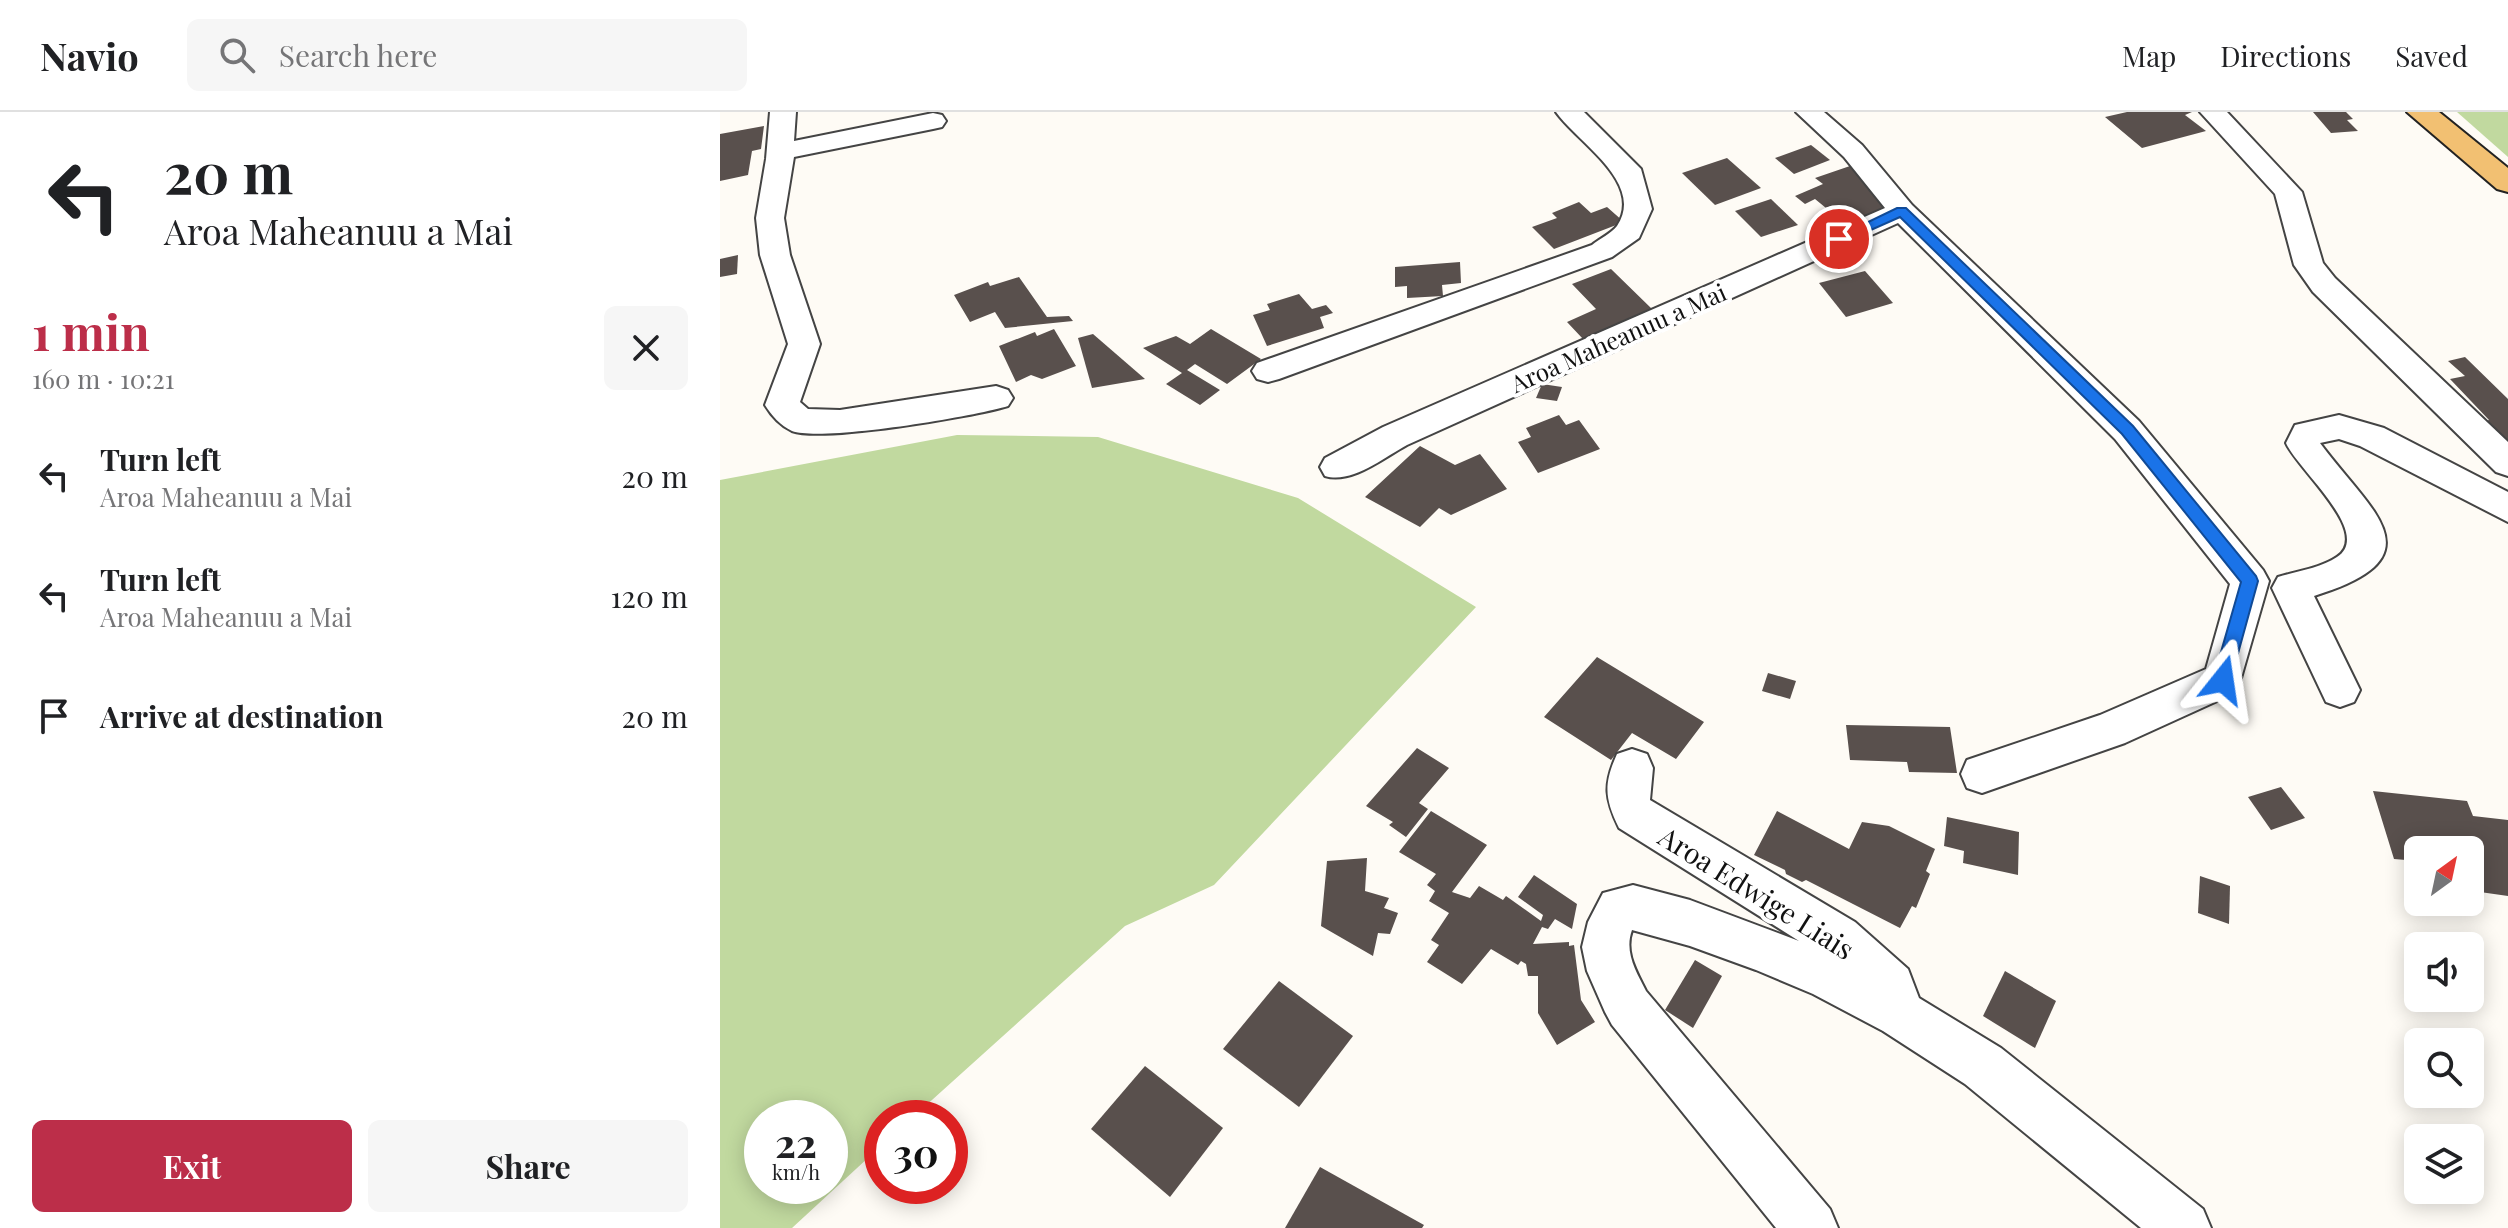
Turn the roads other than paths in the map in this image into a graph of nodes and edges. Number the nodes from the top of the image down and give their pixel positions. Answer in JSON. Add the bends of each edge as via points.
{"nodes":[{"id":1,"x":783,"y":112,"type":"edge"},
{"id":2,"x":1569,"y":112,"type":"edge"},
{"id":3,"x":1809,"y":112,"type":"edge"},
{"id":4,"x":2213,"y":112,"type":"edge"},
{"id":5,"x":2421,"y":112,"type":"edge"},
{"id":6,"x":933,"y":121,"type":"dead end"},
{"id":7,"x":780,"y":152,"type":"junction"},
{"id":8,"x":2508,"y":183,"type":"edge"},
{"id":9,"x":1902,"y":211,"type":"junction"},
{"id":10,"x":1268,"y":371,"type":"dead end"},
{"id":11,"x":996,"y":398,"type":"dead end"},
{"id":12,"x":2508,"y":463,"type":"edge"},
{"id":13,"x":1337,"y":467,"type":"dead end"},
{"id":14,"x":2508,"y":508,"type":"edge"},
{"id":15,"x":2340,"y":690,"type":"dead end"},
{"id":16,"x":1632,"y":768,"type":"dead end"},
{"id":17,"x":1982,"y":774,"type":"dead end"},
{"id":18,"x":1900,"y":1014,"type":"junction"},
{"id":19,"x":1811,"y":1228,"type":"edge"},
{"id":20,"x":2184,"y":1228,"type":"edge"}],
"edges":[{"from":1,"to":7,"type":"street"},
{"from":2,"to":10,"type":"street","via":[[1631,175],[1638,209],[1629,232],[1602,251]]},
{"from":3,"to":9,"type":"street","via":[[1853,151]]},
{"from":4,"to":12,"type":"street","via":[[2288,192],[2309,265],[2324,285]]},
{"from":5,"to":8,"type":"main road"},
{"from":6,"to":7,"type":"street"},
{"from":7,"to":11,"type":"street","via":[[770,218],[775,255],[804,344],[782,405],[800,421],[840,422]]},
{"from":9,"to":13,"type":"street","name":"Aroa Maheanuu a Mai","via":[[1395,436]]},
{"from":9,"to":17,"type":"street","via":[[2127,430],[2250,581],[2223,680],[2110,730]]},
{"from":14,"to":15,"type":"street","via":[[2372,437],[2339,427],[2307,434],[2307,452],[2362,519],[2370,539],[2353,567],[2291,588]]},
{"from":16,"to":18,"type":"street","name":"Aroa Edwige Liais","via":[[1627,797],[1634,814],[1838,938],[1891,986]]},
{"from":18,"to":19,"type":"street","name":"Aroa Edwige Liais","via":[[1830,977],[1690,923],[1633,907],[1619,909],[1607,925],[1610,971],[1629,1008]]},
{"from":18,"to":20,"type":"street","name":"Aroa Edwige Liais","via":[[1983,1066]]}]}
